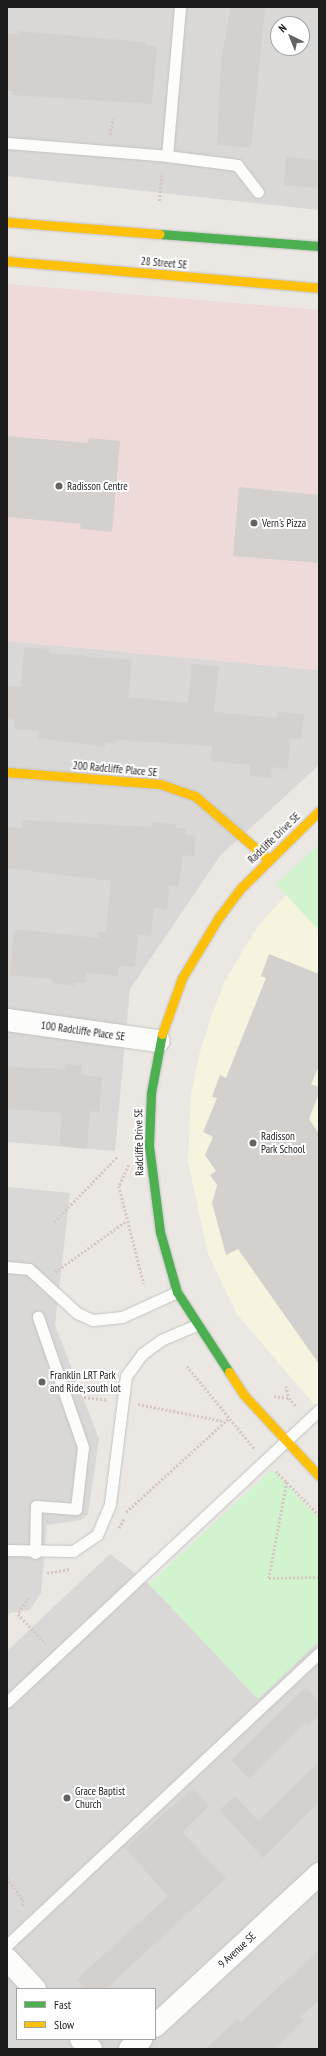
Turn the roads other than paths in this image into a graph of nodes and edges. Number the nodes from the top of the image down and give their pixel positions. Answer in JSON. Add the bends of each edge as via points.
{"nodes":[{"id":1,"x":180,"y":7,"type":"edge"},
{"id":2,"x":7,"y":143,"type":"edge"},
{"id":3,"x":167,"y":156,"type":"junction"},
{"id":4,"x":258,"y":192,"type":"dead end"},
{"id":5,"x":7,"y":222,"type":"edge"},
{"id":6,"x":319,"y":246,"type":"edge"},
{"id":7,"x":7,"y":261,"type":"edge"},
{"id":8,"x":319,"y":288,"type":"edge"},
{"id":9,"x":7,"y":772,"type":"edge"},
{"id":10,"x":319,"y":811,"type":"edge"},
{"id":11,"x":268,"y":859,"type":"junction"},
{"id":12,"x":7,"y":1020,"type":"edge"},
{"id":13,"x":158,"y":1041,"type":"junction"},
{"id":14,"x":7,"y":1267,"type":"edge"},
{"id":15,"x":178,"y":1292,"type":"junction"},
{"id":16,"x":38,"y":1317,"type":"dead end"},
{"id":17,"x":197,"y":1325,"type":"junction"},
{"id":18,"x":319,"y":1410,"type":"edge"},
{"id":19,"x":286,"y":1440,"type":"junction"},
{"id":20,"x":319,"y":1476,"type":"edge"},
{"id":21,"x":7,"y":1550,"type":"edge"},
{"id":22,"x":35,"y":1553,"type":"junction"},
{"id":23,"x":319,"y":1652,"type":"edge"},
{"id":24,"x":7,"y":1702,"type":"edge"},
{"id":25,"x":319,"y":1874,"type":"edge"},
{"id":26,"x":7,"y":1946,"type":"edge"},
{"id":27,"x":7,"y":1959,"type":"edge"},
{"id":28,"x":34,"y":1988,"type":"edge"},
{"id":29,"x":156,"y":2025,"type":"edge"},
{"id":30,"x":83,"y":2040,"type":"edge"},
{"id":31,"x":140,"y":2040,"type":"edge"},
{"id":32,"x":91,"y":2049,"type":"edge"},
{"id":33,"x":130,"y":2049,"type":"edge"}],
"edges":[{"from":1,"to":3,"type":"lane"},
{"from":2,"to":3,"type":"lane"},
{"from":3,"to":4,"type":"lane","via":[[237,165]]},
{"from":5,"to":6,"type":"street"},
{"from":7,"to":8,"type":"street","name":"28 Street SE"},
{"from":9,"to":11,"type":"street","name":"200 Radcliffe Place SE","via":[[160,784],[195,796]]},
{"from":10,"to":11,"type":"street","name":"Radcliffe Drive SE"},
{"from":11,"to":13,"type":"street","name":"Radcliffe Drive SE","via":[[219,917],[198,949]]},
{"from":12,"to":13,"type":"street","name":"100 Radcliffe Place SE"},
{"from":13,"to":15,"type":"street","name":"Radcliffe Drive SE","via":[[150,1106],[151,1174],[160,1232]]},
{"from":14,"to":15,"type":"lane","via":[[29,1269],[77,1313],[93,1320],[122,1317]]},
{"from":15,"to":17,"type":"street","name":"Radcliffe Drive SE"},
{"from":16,"to":22,"type":"lane","via":[[83,1447],[76,1509],[36,1506]]},
{"from":17,"to":19,"type":"street","name":"Radcliffe Drive SE","via":[[244,1395]]},
{"from":17,"to":22,"type":"lane","via":[[161,1340],[142,1354],[126,1376],[110,1504],[97,1535],[73,1551]]},
{"from":18,"to":19,"type":"lane"},
{"from":19,"to":20,"type":"street","name":"Radcliffe Drive SE"},
{"from":19,"to":24,"type":"lane"},
{"from":21,"to":22,"type":"lane"},
{"from":23,"to":26,"type":"lane"},
{"from":25,"to":29,"type":"street","name":"9 Avenue SE"},
{"from":27,"to":28,"type":"street"},
{"from":30,"to":32,"type":"street"},
{"from":31,"to":33,"type":"street"}]}
